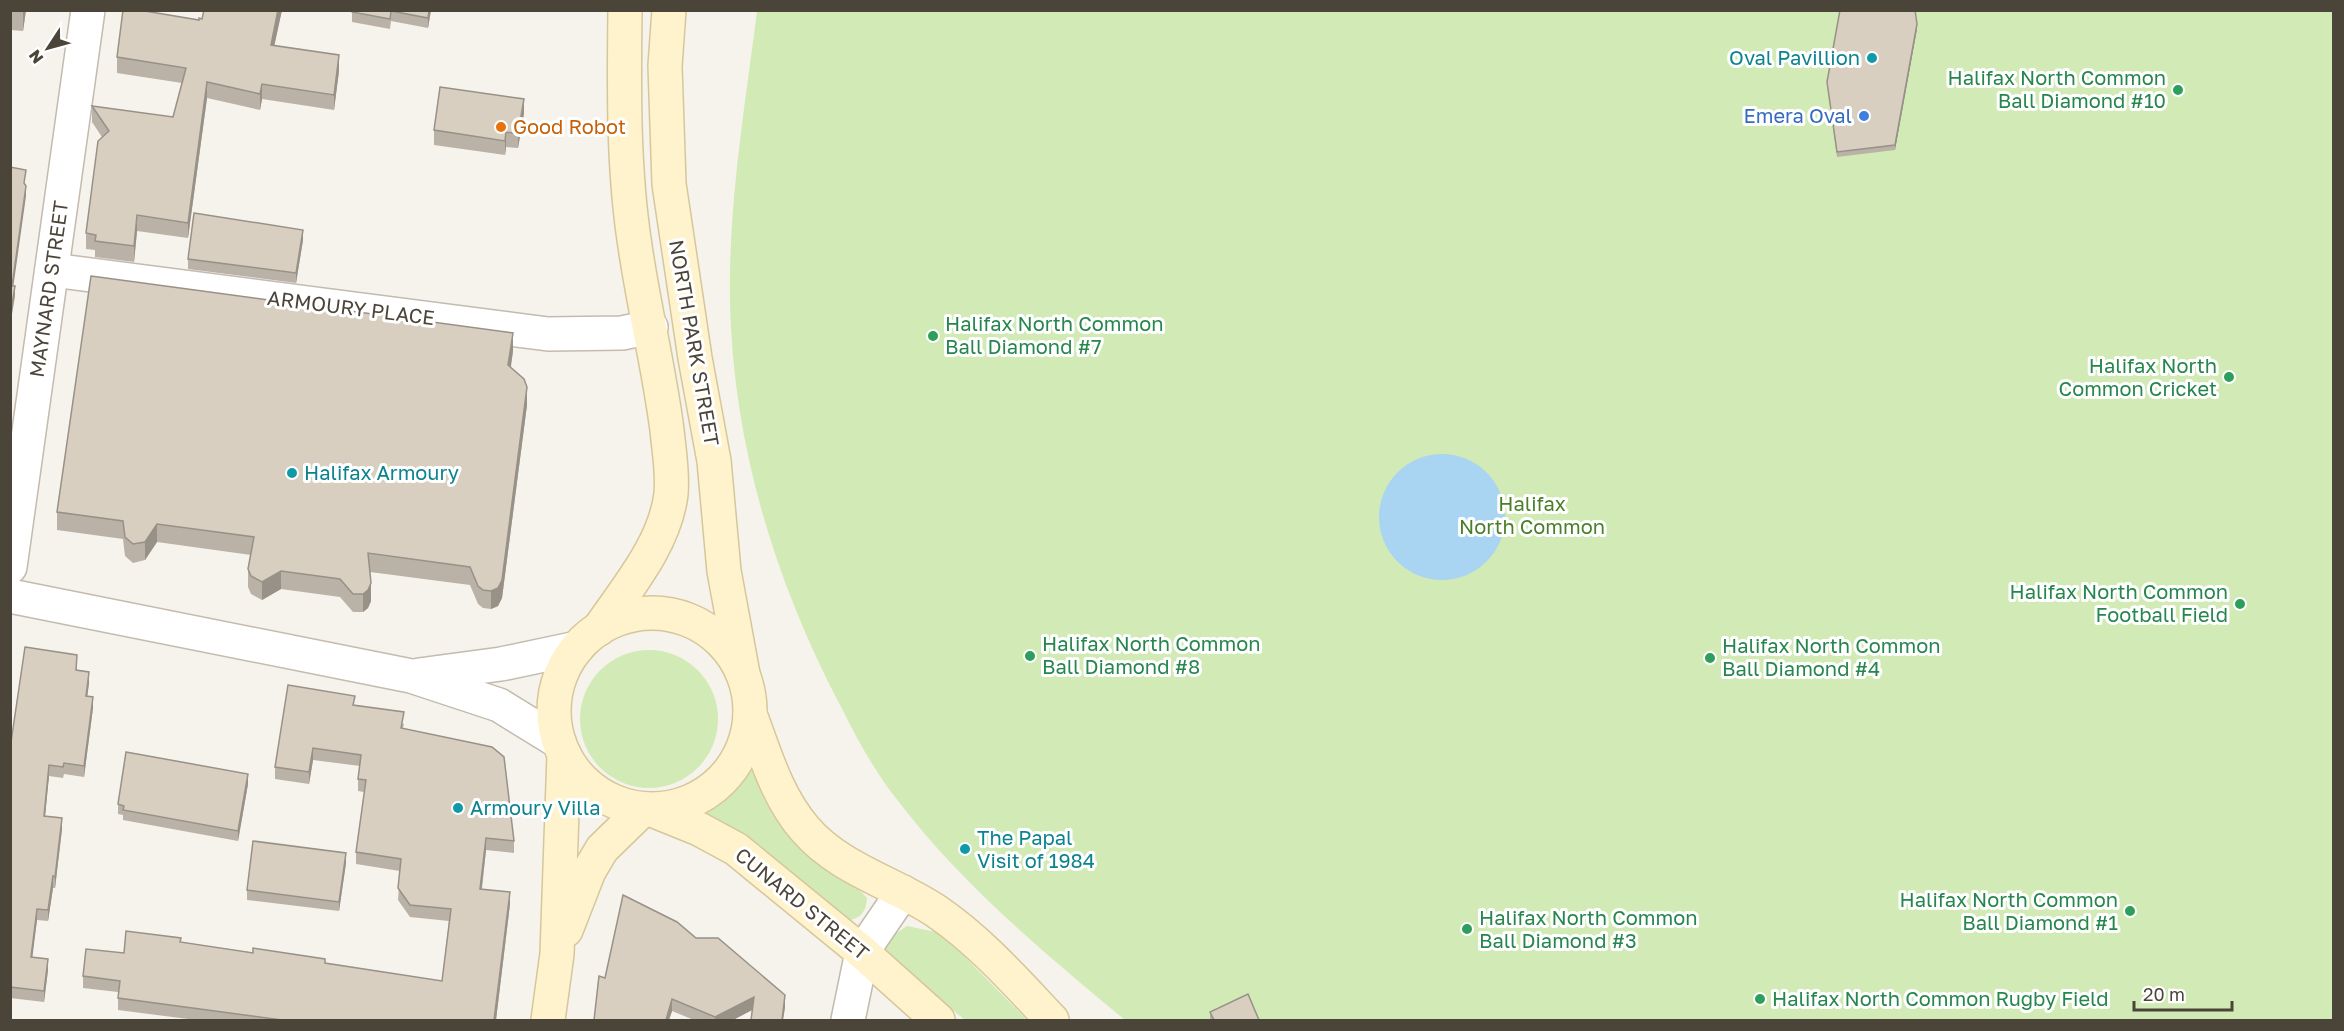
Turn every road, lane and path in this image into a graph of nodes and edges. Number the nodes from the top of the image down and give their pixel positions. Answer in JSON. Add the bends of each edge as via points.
{"nodes":[{"id":1,"x":88,"y":10,"type":"edge"},
{"id":2,"x":625,"y":10,"type":"edge"},
{"id":3,"x":669,"y":10,"type":"edge"},
{"id":4,"x":52,"y":270,"type":"junction"},
{"id":5,"x":651,"y":327,"type":"junction"},
{"id":6,"x":10,"y":567,"type":"edge"},
{"id":7,"x":10,"y":596,"type":"edge"},
{"id":8,"x":588,"y":638,"type":"junction"},
{"id":9,"x":742,"y":674,"type":"junction"},
{"id":10,"x":411,"y":676,"type":"junction"},
{"id":11,"x":750,"y":714,"type":"junction"},
{"id":12,"x":561,"y":748,"type":"junction"},
{"id":13,"x":647,"y":809,"type":"junction"},
{"id":14,"x":903,"y":892,"type":"junction"},
{"id":15,"x":862,"y":952,"type":"junction"},
{"id":16,"x":557,"y":954,"type":"junction"},
{"id":17,"x":548,"y":1020,"type":"edge"},
{"id":18,"x":848,"y":1020,"type":"edge"},
{"id":19,"x":938,"y":1020,"type":"edge"},
{"id":20,"x":1052,"y":1020,"type":"edge"}],
"edges":[{"from":1,"to":4,"type":"street","name":"MAYNARD STREET"},
{"from":2,"to":5,"type":"main road","name":"NORTH PARK STREET","via":[[628,190]]},
{"from":3,"to":9,"type":"main road","name":"NORTH PARK STREET","via":[[664,66],[669,184],[714,461],[724,571]]},
{"from":4,"to":5,"type":"street","name":"ARMOURY PLACE","via":[[548,334],[622,333]]},
{"from":4,"to":6,"type":"street","name":"MAYNARD STREET"},
{"from":5,"to":8,"type":"main road","name":"NORTH PARK STREET","via":[[666,422],[671,493],[665,522],[649,554]]},
{"from":7,"to":10,"type":"street"},
{"from":8,"to":9,"type":"main road","via":[[621,618],[645,613],[670,615],[693,622],[719,641]]},
{"from":8,"to":10,"type":"street","via":[[501,664]]},
{"from":8,"to":12,"type":"main road","via":[[560,676],[554,709]]},
{"from":9,"to":11,"type":"main road","via":[[749,693]]},
{"from":10,"to":12,"type":"street","via":[[499,705]]},
{"from":11,"to":13,"type":"main road","via":[[747,739],[720,782],[677,807]]},
{"from":11,"to":14,"type":"main road","via":[[782,795],[806,830],[839,859]]},
{"from":12,"to":13,"type":"main road","via":[[583,781],[610,800]]},
{"from":12,"to":16,"type":"main road"},
{"from":13,"to":15,"type":"main road","name":"CUNARD STREET","via":[[699,829],[736,849]]},
{"from":13,"to":16,"type":"main road","via":[[602,849],[588,871]]},
{"from":14,"to":15,"type":"street"},
{"from":14,"to":20,"type":"main road","via":[[976,944]]},
{"from":15,"to":18,"type":"street"},
{"from":15,"to":19,"type":"main road","name":"CUNARD STREET"},
{"from":16,"to":17,"type":"main road"}]}
